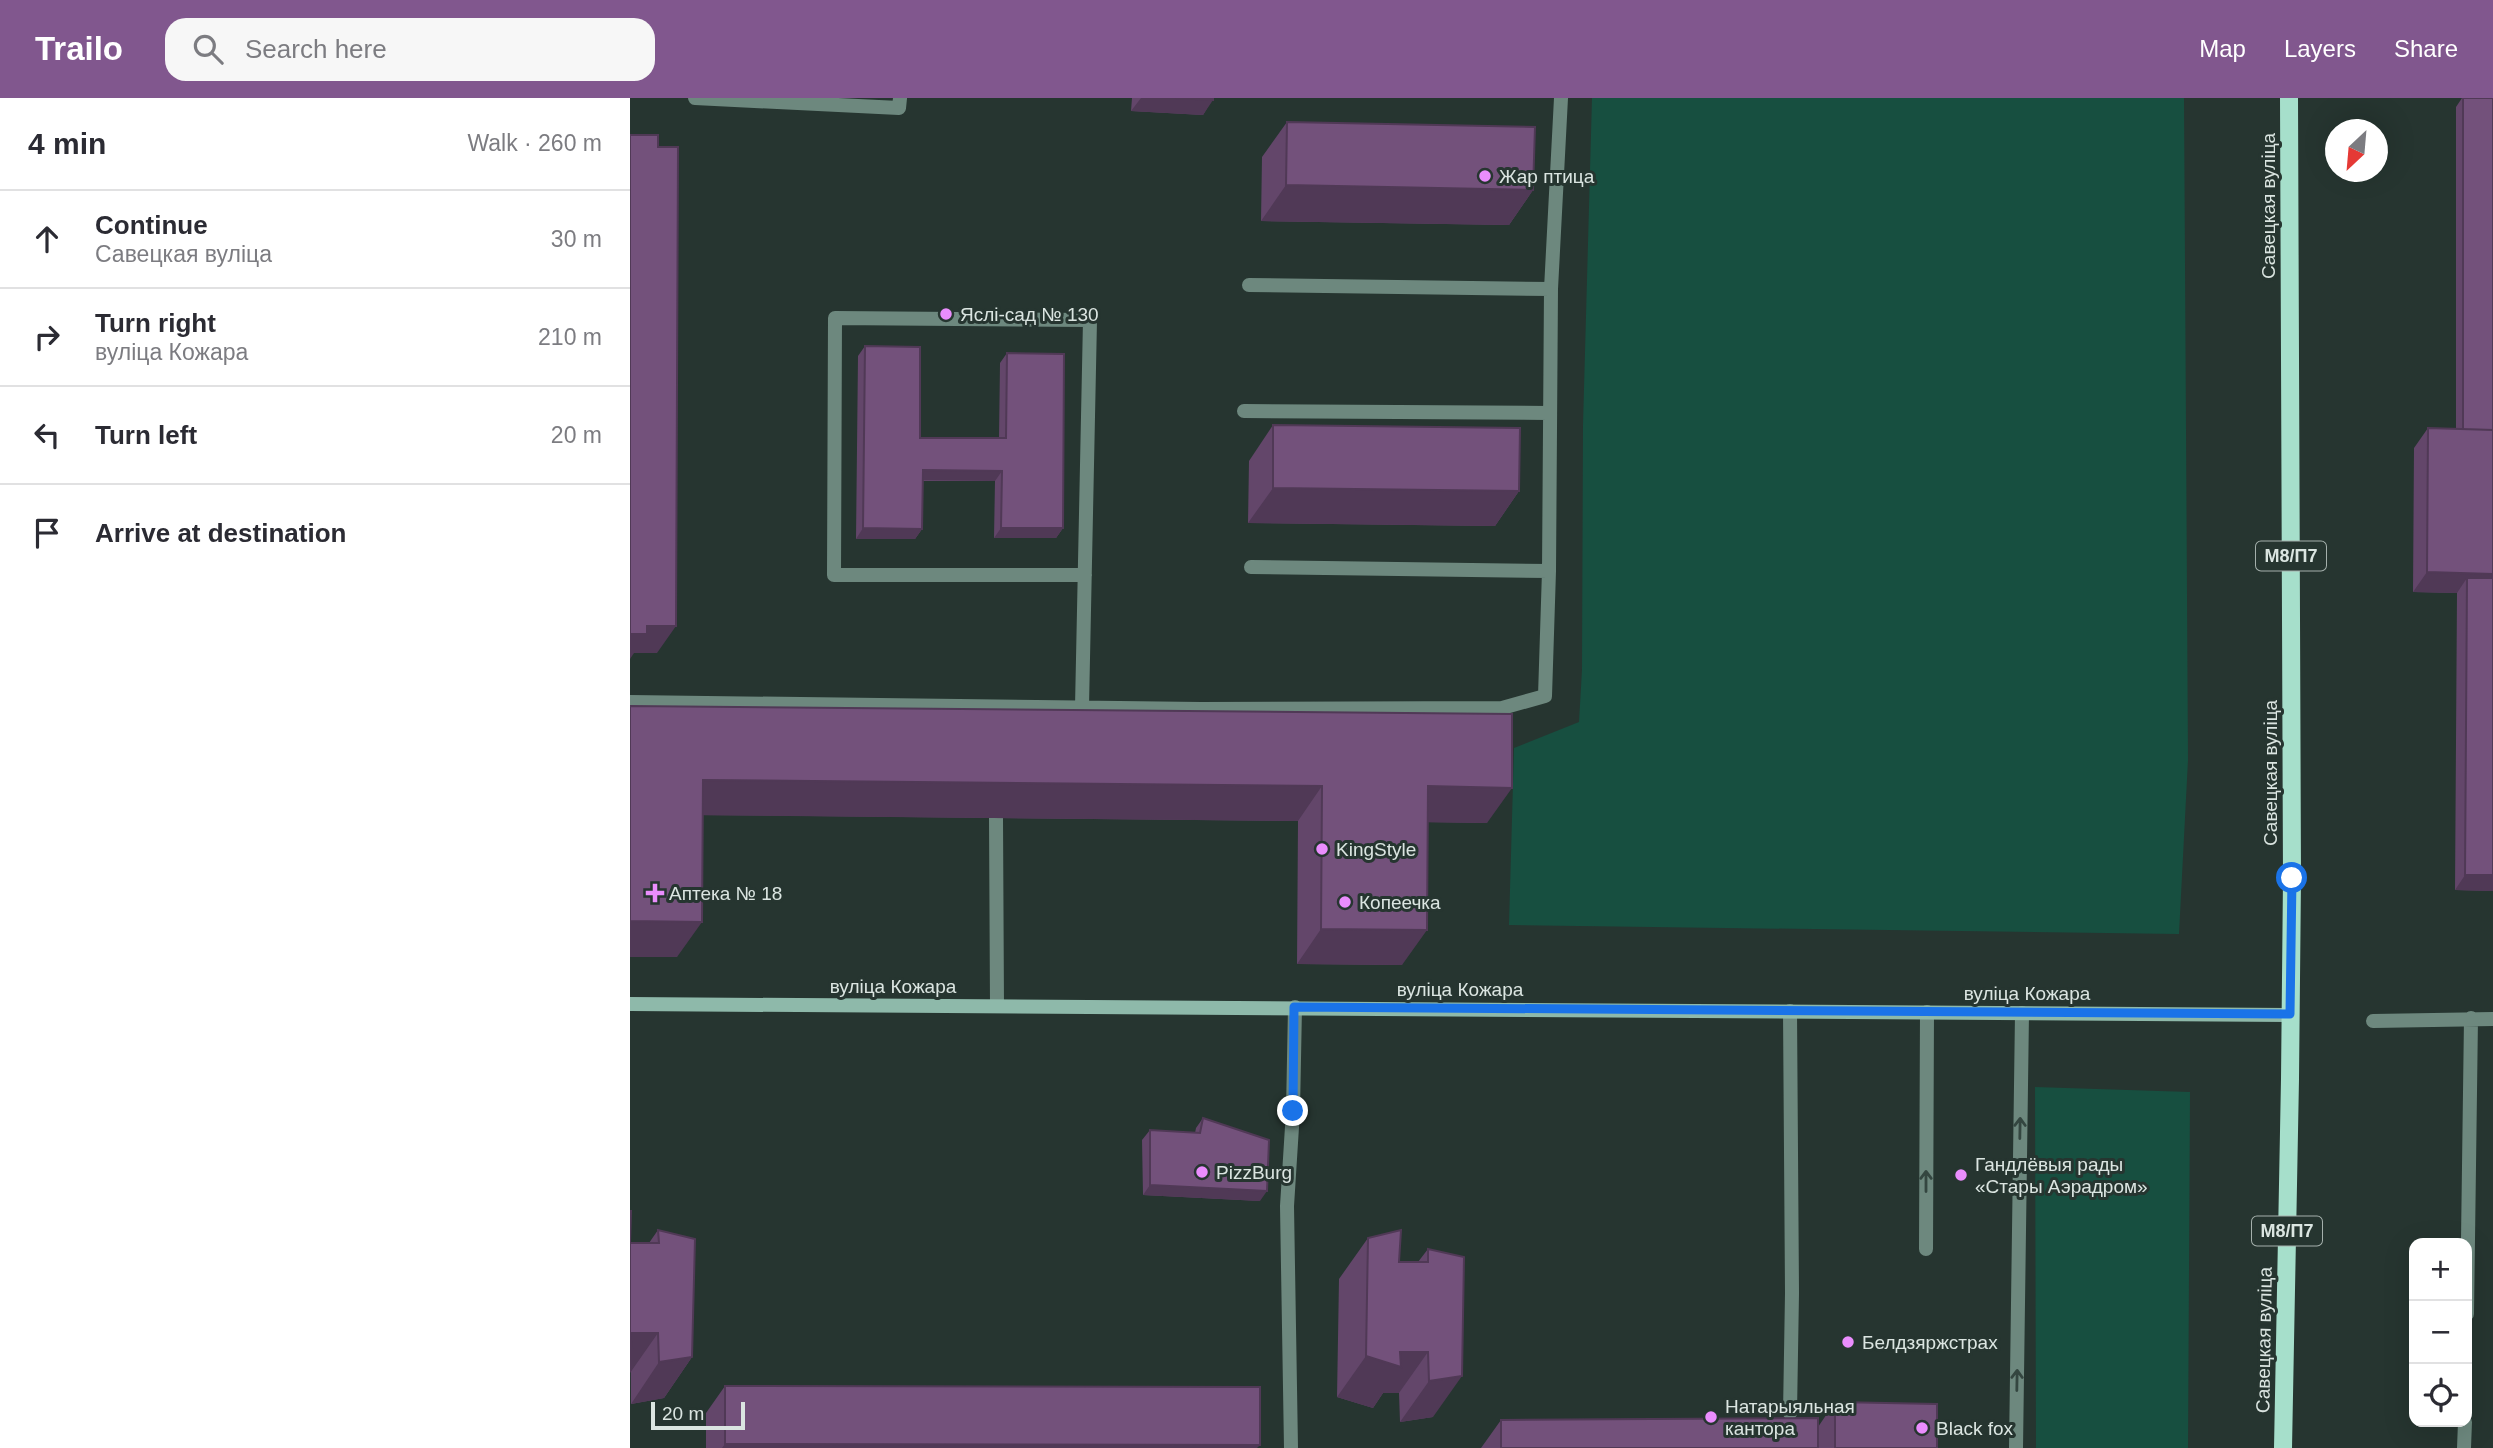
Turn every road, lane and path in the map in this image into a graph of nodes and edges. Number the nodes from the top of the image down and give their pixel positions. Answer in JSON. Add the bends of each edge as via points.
{"nodes":[{"id":1,"x":695,"y":98,"type":"edge"},
{"id":2,"x":900,"y":98,"type":"edge"},
{"id":3,"x":1561,"y":98,"type":"edge"},
{"id":4,"x":2289,"y":98,"type":"edge"},
{"id":5,"x":1249,"y":285,"type":"dead end"},
{"id":6,"x":1551,"y":289,"type":"junction"},
{"id":7,"x":1244,"y":411,"type":"dead end"},
{"id":8,"x":1549,"y":414,"type":"junction"},
{"id":9,"x":1251,"y":567,"type":"dead end"},
{"id":10,"x":1549,"y":570,"type":"junction"},
{"id":11,"x":1085,"y":575,"type":"junction"},
{"id":12,"x":630,"y":702,"type":"edge"},
{"id":13,"x":1082,"y":707,"type":"junction"},
{"id":14,"x":996,"y":818,"type":"edge"},
{"id":15,"x":630,"y":1004,"type":"edge"},
{"id":16,"x":997,"y":1006,"type":"junction"},
{"id":17,"x":1294,"y":1007,"type":"junction"},
{"id":18,"x":1790,"y":1011,"type":"junction"},
{"id":19,"x":1927,"y":1012,"type":"junction"},
{"id":20,"x":2022,"y":1013,"type":"junction"},
{"id":21,"x":2290,"y":1014,"type":"junction"},
{"id":22,"x":2471,"y":1018,"type":"junction"},
{"id":23,"x":2493,"y":1018,"type":"edge"},
{"id":24,"x":2373,"y":1021,"type":"dead end"},
{"id":25,"x":1926,"y":1249,"type":"dead end"},
{"id":26,"x":2467,"y":1301,"type":"edge"},
{"id":27,"x":1790,"y":1413,"type":"dead end"},
{"id":28,"x":2465,"y":1427,"type":"edge"},
{"id":29,"x":1292,"y":1448,"type":"edge"},
{"id":30,"x":2016,"y":1448,"type":"edge"},
{"id":31,"x":2283,"y":1448,"type":"edge"},
{"id":32,"x":2464,"y":1448,"type":"edge"}],
"edges":[{"from":1,"to":2,"type":"lane","via":[[899,108]]},
{"from":3,"to":6,"type":"lane"},
{"from":4,"to":21,"type":"main road","name":"Савецкая вуліца","number":"М8/П7"},
{"from":5,"to":6,"type":"lane"},
{"from":6,"to":8,"type":"lane"},
{"from":7,"to":8,"type":"lane"},
{"from":8,"to":10,"type":"lane"},
{"from":9,"to":10,"type":"lane"},
{"from":10,"to":13,"type":"lane","via":[[1545,696],[1502,708]]},
{"from":11,"to":11,"type":"lane","via":[[1090,320],[835,318],[834,575]]},
{"from":11,"to":13,"type":"lane"},
{"from":12,"to":13,"type":"lane","via":[[996,712]]},
{"from":14,"to":16,"type":"lane"},
{"from":15,"to":16,"type":"main road","name":"вуліца Кожара"},
{"from":16,"to":17,"type":"main road","name":"вуліца Кожара"},
{"from":17,"to":18,"type":"main road","name":"вуліца Кожара"},
{"from":17,"to":29,"type":"lane","via":[[1287,1206]]},
{"from":18,"to":19,"type":"main road","name":"вуліца Кожара"},
{"from":18,"to":27,"type":"lane"},
{"from":19,"to":20,"type":"main road","name":"вуліца Кожара"},
{"from":25,"to":19,"type":"lane","one_way":true},
{"from":20,"to":21,"type":"main road","name":"вуліца Кожара"},
{"from":30,"to":20,"type":"lane","one_way":true},
{"from":21,"to":31,"type":"main road","name":"Савецкая вуліца","number":"М8/П7"},
{"from":22,"to":23,"type":"lane"},
{"from":22,"to":24,"type":"lane"},
{"from":22,"to":26,"type":"lane"},
{"from":28,"to":32,"type":"lane"}]}
